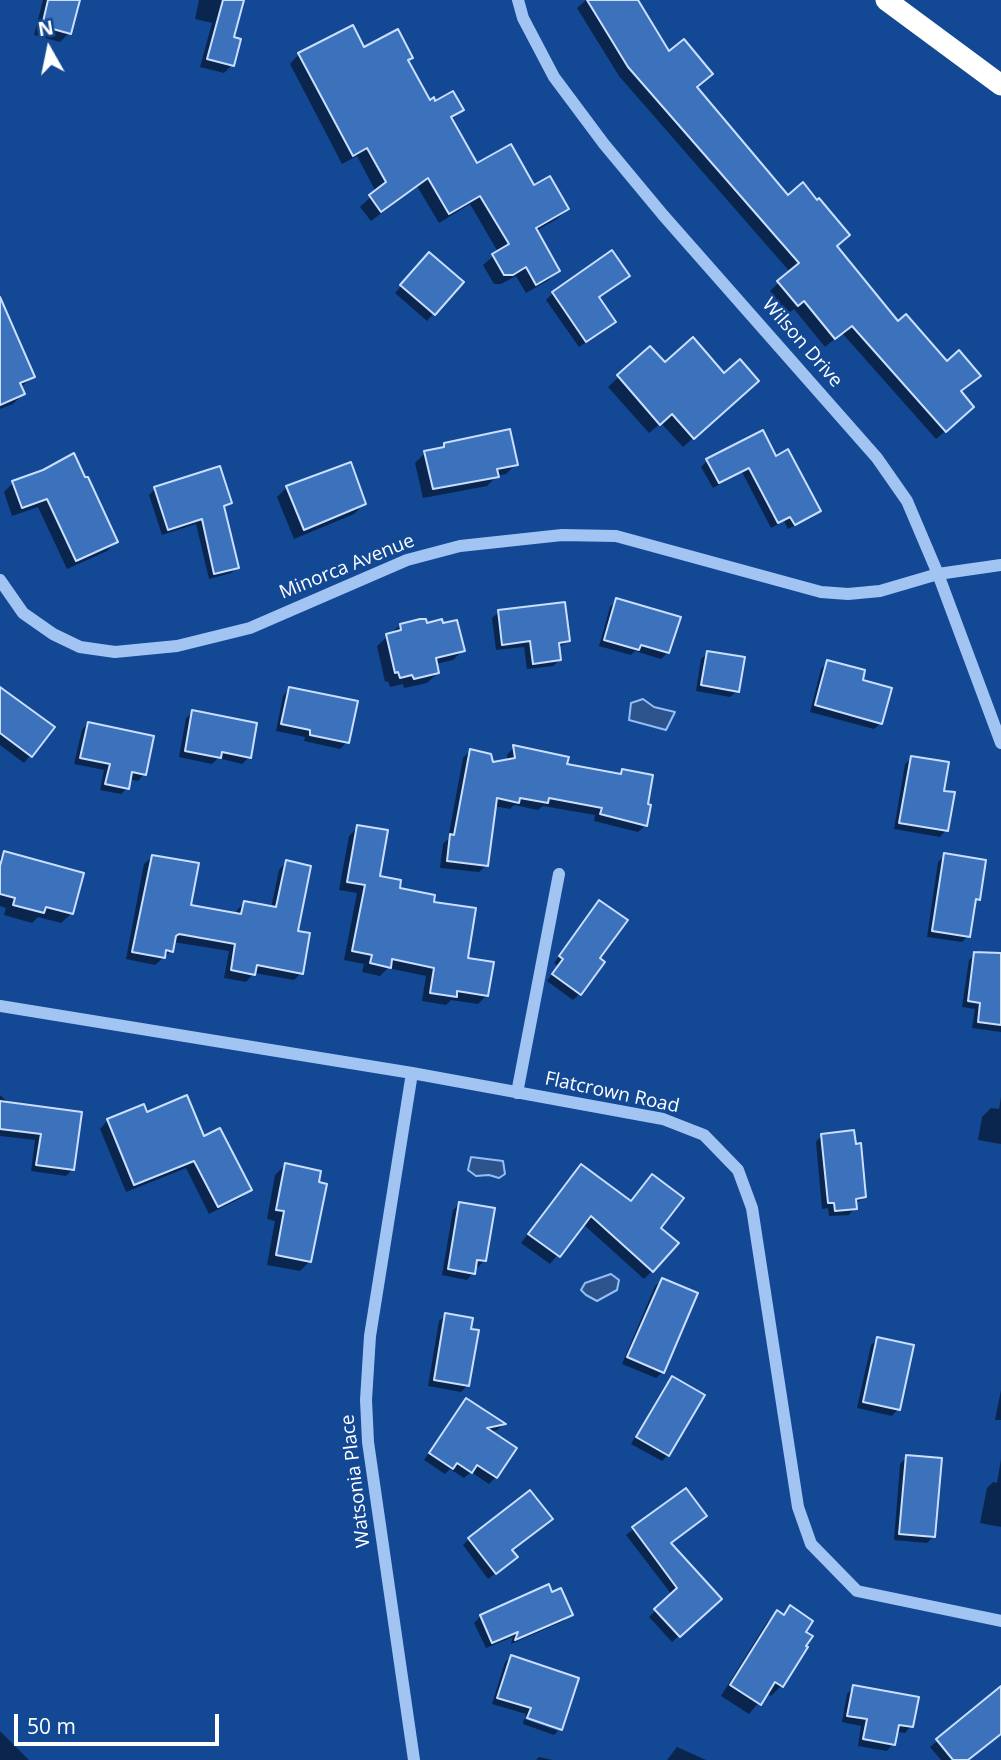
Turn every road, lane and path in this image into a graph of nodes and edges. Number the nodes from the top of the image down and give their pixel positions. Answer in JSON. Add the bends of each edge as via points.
{"nodes":[{"id":1,"x":518,"y":0,"type":"edge"},
{"id":2,"x":886,"y":0,"type":"edge"},
{"id":3,"x":1001,"y":85,"type":"edge"},
{"id":4,"x":1001,"y":565,"type":"edge"},
{"id":5,"x":938,"y":574,"type":"junction"},
{"id":6,"x":0,"y":580,"type":"edge"},
{"id":7,"x":1001,"y":743,"type":"edge"},
{"id":8,"x":559,"y":874,"type":"dead end"},
{"id":9,"x":0,"y":1006,"type":"edge"},
{"id":10,"x":412,"y":1073,"type":"junction"},
{"id":11,"x":517,"y":1093,"type":"junction"},
{"id":12,"x":1001,"y":1620,"type":"edge"},
{"id":13,"x":414,"y":1760,"type":"edge"}],
"edges":[{"from":1,"to":5,"type":"street","name":"Wilson Drive","via":[[554,77],[604,144],[877,458],[907,502]]},
{"from":2,"to":3,"type":"highway"},
{"from":4,"to":5,"type":"street","name":"Minorca Avenue"},
{"from":5,"to":6,"type":"street","name":"Minorca Avenue","via":[[880,591],[821,592],[617,537],[562,535],[460,547],[407,560],[250,628],[177,646],[115,652],[80,647],[53,635],[23,614]]},
{"from":5,"to":7,"type":"street","name":"Wilson Drive"},
{"from":8,"to":11,"type":"street"},
{"from":9,"to":10,"type":"street","name":"Flatcrown Road"},
{"from":10,"to":11,"type":"street","name":"Flatcrown Road"},
{"from":10,"to":13,"type":"street","name":"Watsonia Place","via":[[370,1336],[366,1400],[368,1442]]},
{"from":11,"to":12,"type":"street","name":"Flatcrown Road","via":[[663,1119],[705,1135],[738,1170],[752,1208],[797,1507],[811,1544],[857,1591]]}]}
